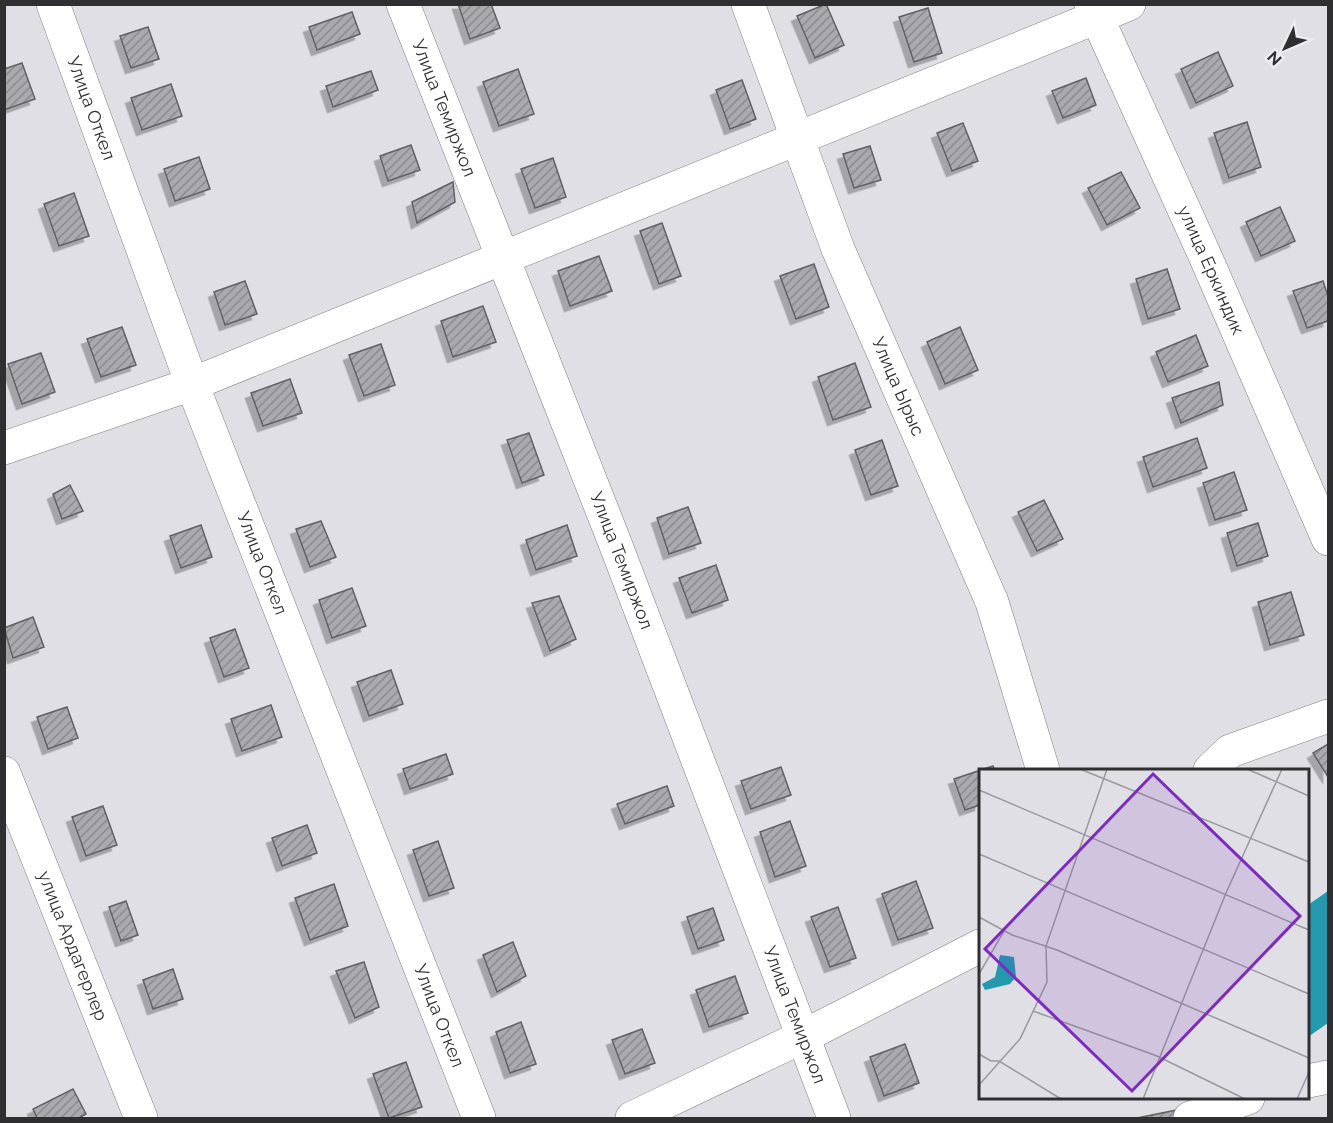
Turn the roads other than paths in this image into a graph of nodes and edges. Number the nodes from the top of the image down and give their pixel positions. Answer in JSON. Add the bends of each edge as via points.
{"nodes":[{"id":1,"x":53,"y":4,"type":"edge"},
{"id":2,"x":403,"y":4,"type":"edge"},
{"id":3,"x":748,"y":4,"type":"edge"},
{"id":4,"x":1129,"y":4,"type":"edge"},
{"id":5,"x":1093,"y":11,"type":"edge"},
{"id":6,"x":797,"y":137,"type":"junction"},
{"id":7,"x":502,"y":257,"type":"junction"},
{"id":8,"x":192,"y":384,"type":"junction"},
{"id":9,"x":4,"y":448,"type":"edge"},
{"id":10,"x":1329,"y":539,"type":"edge"},
{"id":11,"x":1329,"y":716,"type":"edge"},
{"id":12,"x":1042,"y":769,"type":"edge"},
{"id":13,"x":1212,"y":769,"type":"edge"},
{"id":14,"x":4,"y":773,"type":"edge"},
{"id":15,"x":979,"y":947,"type":"edge"},
{"id":16,"x":804,"y":1036,"type":"junction"},
{"id":17,"x":1329,"y":1077,"type":"edge"},
{"id":18,"x":1309,"y":1081,"type":"edge"},
{"id":19,"x":1184,"y":1099,"type":"edge"},
{"id":20,"x":1245,"y":1099,"type":"edge"},
{"id":21,"x":141,"y":1119,"type":"edge"},
{"id":22,"x":479,"y":1119,"type":"edge"},
{"id":23,"x":632,"y":1119,"type":"edge"},
{"id":24,"x":834,"y":1119,"type":"edge"},
{"id":25,"x":1190,"y":1119,"type":"edge"}],
"edges":[{"from":1,"to":8,"type":"street","name":"Улица Откел"},
{"from":2,"to":7,"type":"street","name":"Улица Темиржол"},
{"from":3,"to":6,"type":"street","name":"Улица Ырыс"},
{"from":4,"to":5,"type":"street"},
{"from":5,"to":6,"type":"street"},
{"from":5,"to":10,"type":"street","name":"улица Еркиндик"},
{"from":6,"to":7,"type":"street"},
{"from":6,"to":12,"type":"street","name":"Улица Ырыс","via":[[838,249],[992,602]]},
{"from":7,"to":8,"type":"street"},
{"from":7,"to":16,"type":"street","name":"Улица Темиржол"},
{"from":8,"to":9,"type":"street"},
{"from":8,"to":22,"type":"street","name":"Улица Откел"},
{"from":11,"to":13,"type":"street","via":[[1230,751]]},
{"from":14,"to":21,"type":"street","name":"улица Ардагерлер"},
{"from":15,"to":16,"type":"street"},
{"from":16,"to":23,"type":"street"},
{"from":16,"to":24,"type":"street","name":"Улица Темиржол"},
{"from":17,"to":18,"type":"street"},
{"from":19,"to":25,"type":"street"},
{"from":20,"to":25,"type":"street"}]}
